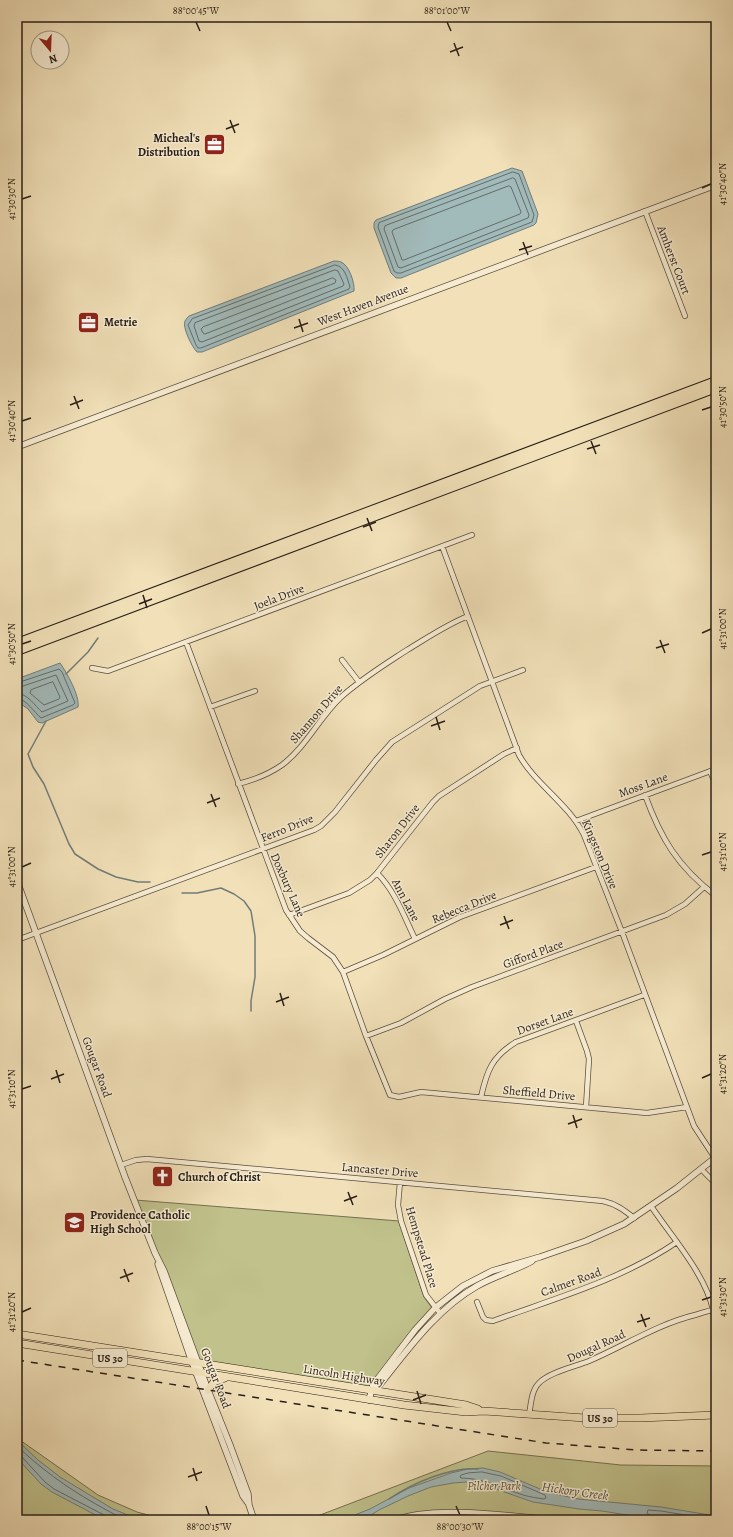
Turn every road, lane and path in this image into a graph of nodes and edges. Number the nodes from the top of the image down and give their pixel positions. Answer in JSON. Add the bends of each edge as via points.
{"nodes":[{"id":1,"x":716,"y":185,"type":"edge"},
{"id":2,"x":645,"y":211,"type":"junction"},
{"id":3,"x":685,"y":316,"type":"dead end"},
{"id":4,"x":716,"y":381,"type":"edge"},
{"id":5,"x":716,"y":388,"type":"edge"},
{"id":6,"x":17,"y":447,"type":"edge"},
{"id":7,"x":472,"y":535,"type":"dead end"},
{"id":8,"x":442,"y":546,"type":"junction"},
{"id":9,"x":468,"y":616,"type":"junction"},
{"id":10,"x":186,"y":642,"type":"junction"},
{"id":11,"x":17,"y":643,"type":"edge"},
{"id":12,"x":17,"y":650,"type":"edge"},
{"id":13,"x":342,"y":660,"type":"dead end"},
{"id":14,"x":92,"y":668,"type":"dead end"},
{"id":15,"x":523,"y":670,"type":"dead end"},
{"id":16,"x":492,"y":681,"type":"junction"},
{"id":17,"x":360,"y":682,"type":"junction"},
{"id":18,"x":255,"y":691,"type":"dead end"},
{"id":19,"x":210,"y":707,"type":"junction"},
{"id":20,"x":517,"y":748,"type":"junction"},
{"id":21,"x":716,"y":769,"type":"edge"},
{"id":22,"x":710,"y":771,"type":"junction"},
{"id":23,"x":238,"y":784,"type":"junction"},
{"id":24,"x":716,"y":785,"type":"edge"},
{"id":25,"x":645,"y":795,"type":"junction"},
{"id":26,"x":576,"y":821,"type":"junction"},
{"id":27,"x":262,"y":849,"type":"junction"},
{"id":28,"x":596,"y":867,"type":"junction"},
{"id":29,"x":377,"y":873,"type":"junction"},
{"id":30,"x":17,"y":881,"type":"edge"},
{"id":31,"x":704,"y":887,"type":"junction"},
{"id":32,"x":716,"y":896,"type":"edge"},
{"id":33,"x":289,"y":915,"type":"junction"},
{"id":34,"x":622,"y":932,"type":"junction"},
{"id":35,"x":37,"y":933,"type":"junction"},
{"id":36,"x":415,"y":939,"type":"junction"},
{"id":37,"x":17,"y":940,"type":"edge"},
{"id":38,"x":343,"y":972,"type":"junction"},
{"id":39,"x":644,"y":995,"type":"junction"},
{"id":40,"x":576,"y":1021,"type":"junction"},
{"id":41,"x":366,"y":1036,"type":"junction"},
{"id":42,"x":390,"y":1095,"type":"joint"},
{"id":43,"x":481,"y":1097,"type":"junction"},
{"id":44,"x":586,"y":1107,"type":"junction"},
{"id":45,"x":687,"y":1107,"type":"junction"},
{"id":46,"x":715,"y":1157,"type":"edge"},
{"id":47,"x":121,"y":1165,"type":"junction"},
{"id":48,"x":701,"y":1169,"type":"junction"},
{"id":49,"x":400,"y":1182,"type":"junction"},
{"id":50,"x":716,"y":1184,"type":"edge"},
{"id":51,"x":651,"y":1206,"type":"junction"},
{"id":52,"x":634,"y":1218,"type":"junction"},
{"id":53,"x":677,"y":1242,"type":"junction"},
{"id":54,"x":540,"y":1258,"type":"junction"},
{"id":55,"x":477,"y":1302,"type":"dead end"},
{"id":56,"x":435,"y":1308,"type":"junction"},
{"id":57,"x":715,"y":1310,"type":"edge"},
{"id":58,"x":440,"y":1313,"type":"junction"},
{"id":59,"x":17,"y":1334,"type":"edge"},
{"id":60,"x":17,"y":1343,"type":"edge"},
{"id":61,"x":196,"y":1363,"type":"junction"},
{"id":62,"x":199,"y":1373,"type":"junction"},
{"id":63,"x":229,"y":1378,"type":"junction"},
{"id":64,"x":208,"y":1390,"type":"junction"},
{"id":65,"x":372,"y":1390,"type":"junction"},
{"id":66,"x":369,"y":1400,"type":"junction"},
{"id":67,"x":484,"y":1411,"type":"junction"},
{"id":68,"x":529,"y":1415,"type":"junction"},
{"id":69,"x":716,"y":1415,"type":"edge"},
{"id":70,"x":249,"y":1505,"type":"junction"},
{"id":71,"x":254,"y":1520,"type":"edge"},
{"id":72,"x":394,"y":1520,"type":"edge"},
{"id":73,"x":557,"y":1520,"type":"edge"}],
"edges":[{"from":1,"to":2,"type":"street","name":"West Haven Avenue"},
{"from":2,"to":3,"type":"street","name":"Amherst Court"},
{"from":2,"to":6,"type":"street","name":"West Haven Avenue"},
{"from":4,"to":11,"type":"highway"},
{"from":5,"to":12,"type":"highway"},
{"from":7,"to":8,"type":"street","name":"Joela Drive"},
{"from":8,"to":9,"type":"street","name":"Kingston Drive"},
{"from":8,"to":10,"type":"street","name":"Joela Drive"},
{"from":9,"to":16,"type":"street","name":"Kingston Drive"},
{"from":9,"to":17,"type":"street","name":"Shannon Drive","via":[[436,632]]},
{"from":10,"to":14,"type":"street","name":"Joela Drive","via":[[108,672]]},
{"from":10,"to":19,"type":"street","name":"Doxbury Lane"},
{"from":13,"to":17,"type":"street"},
{"from":15,"to":16,"type":"street","name":"Ferro Drive"},
{"from":16,"to":20,"type":"street","name":"Kingston Drive"},
{"from":16,"to":27,"type":"street","name":"Ferro Drive","via":[[392,742],[321,826]]},
{"from":17,"to":23,"type":"street","name":"Shannon Drive","via":[[334,706],[283,764],[265,775]]},
{"from":18,"to":19,"type":"street"},
{"from":19,"to":23,"type":"street","name":"Doxbury Lane"},
{"from":20,"to":26,"type":"street","name":"Kingston Drive","via":[[532,774]]},
{"from":20,"to":29,"type":"street","name":"Sharon Drive","via":[[439,796]]},
{"from":21,"to":22,"type":"street","name":"Moss Lane"},
{"from":22,"to":24,"type":"street"},
{"from":22,"to":25,"type":"street","name":"Moss Lane"},
{"from":23,"to":27,"type":"street","name":"Doxbury Lane"},
{"from":25,"to":26,"type":"street","name":"Moss Lane"},
{"from":25,"to":31,"type":"street","via":[[666,843],[683,867]]},
{"from":26,"to":28,"type":"street","name":"Kingston Drive"},
{"from":27,"to":33,"type":"street","name":"Doxbury Lane"},
{"from":27,"to":35,"type":"street","name":"Ferro Drive"},
{"from":28,"to":34,"type":"street","name":"Kingston Drive"},
{"from":28,"to":36,"type":"street","name":"Rebecca Drive","via":[[460,917]]},
{"from":29,"to":33,"type":"street","name":"Sharon Drive","via":[[354,891]]},
{"from":29,"to":36,"type":"street","name":"Ann Lane","via":[[392,892]]},
{"from":30,"to":35,"type":"street","name":"Gougar Road"},
{"from":31,"to":32,"type":"street"},
{"from":31,"to":34,"type":"street","name":"Gifford Place","via":[[675,911]]},
{"from":33,"to":38,"type":"street","name":"Doxbury Lane","via":[[300,931],[332,957]]},
{"from":34,"to":39,"type":"street","name":"Kingston Drive"},
{"from":34,"to":41,"type":"street","name":"Gifford Place","via":[[472,987],[401,1023]]},
{"from":35,"to":37,"type":"street","name":"Ferro Drive"},
{"from":35,"to":47,"type":"street","name":"Gougar Road"},
{"from":36,"to":38,"type":"street","name":"Rebecca Drive"},
{"from":38,"to":41,"type":"street","name":"Doxbury Lane"},
{"from":39,"to":40,"type":"street","name":"Dorset Lane"},
{"from":39,"to":45,"type":"street","name":"Kingston Drive"},
{"from":40,"to":43,"type":"street","name":"Dorset Lane","via":[[516,1042],[504,1049],[485,1076]]},
{"from":40,"to":44,"type":"street","via":[[589,1059]]},
{"from":41,"to":42,"type":"street","name":"Doxbury Lane"},
{"from":42,"to":43,"type":"street","name":"Sheffield Drive","via":[[399,1097],[421,1092]]},
{"from":43,"to":44,"type":"street","name":"Sheffield Drive"},
{"from":44,"to":45,"type":"street","name":"Sheffield Drive","via":[[646,1113]]},
{"from":45,"to":46,"type":"street","name":"Kingston Drive","via":[[694,1126]]},
{"from":46,"to":48,"type":"street"},
{"from":47,"to":49,"type":"street","name":"Lancaster Drive","via":[[147,1159]]},
{"from":47,"to":61,"type":"street","name":"Gougar Road","via":[[164,1271]]},
{"from":48,"to":50,"type":"street"},
{"from":48,"to":51,"type":"street"},
{"from":49,"to":52,"type":"street","name":"Lancaster Drive","via":[[603,1201],[624,1209]]},
{"from":49,"to":56,"type":"street","name":"Hempstead Place","via":[[398,1205],[401,1221],[426,1295]]},
{"from":51,"to":52,"type":"street"},
{"from":51,"to":53,"type":"street"},
{"from":52,"to":54,"type":"street"},
{"from":53,"to":55,"type":"street","name":"Calmer Road","via":[[617,1276],[493,1321],[483,1317]]},
{"from":53,"to":57,"type":"street","via":[[706,1287]]},
{"from":54,"to":56,"type":"street","via":[[482,1276],[463,1286]]},
{"from":54,"to":58,"type":"street","via":[[484,1282],[459,1297]]},
{"from":56,"to":58,"type":"street","name":"Hempstead Place"},
{"from":56,"to":65,"type":"street","via":[[373,1385]]},
{"from":57,"to":68,"type":"street","name":"Dougal Road","via":[[680,1318],[589,1361],[548,1377],[533,1391]]},
{"from":58,"to":65,"type":"street","via":[[378,1388]]},
{"from":59,"to":61,"type":"main road","number":"US 30"},
{"from":60,"to":62,"type":"main road","number":"US 30"},
{"from":61,"to":62,"type":"street","name":"Gougar Road"},
{"from":61,"to":65,"type":"main road","name":"Lincoln Highway","number":"US 30"},
{"from":62,"to":63,"type":"main road","name":"Lincoln Highway","number":"US 30"},
{"from":62,"to":64,"type":"street","name":"Gougar Road"},
{"from":62,"to":70,"type":"street","name":"Gougar Road","via":[[243,1496]]},
{"from":63,"to":64,"type":"main road","via":[[214,1382]]},
{"from":63,"to":66,"type":"main road","name":"Lincoln Highway","number":"US 30"},
{"from":64,"to":70,"type":"street","name":"Gougar Road","via":[[248,1494]]},
{"from":65,"to":66,"type":"street"},
{"from":65,"to":67,"type":"main road","name":"Lincoln Highway","number":"US 30"},
{"from":66,"to":67,"type":"main road","name":"Lincoln Highway","number":"US 30","via":[[443,1410]]},
{"from":67,"to":68,"type":"main road","name":"Lincoln Highway","number":"US 30"},
{"from":68,"to":69,"type":"main road","name":"Lincoln Highway","number":"US 30","via":[[640,1418]]},
{"from":70,"to":71,"type":"street","name":"Gougar Road"},
{"from":72,"to":73,"type":"street","via":[[423,1513]]}]}
